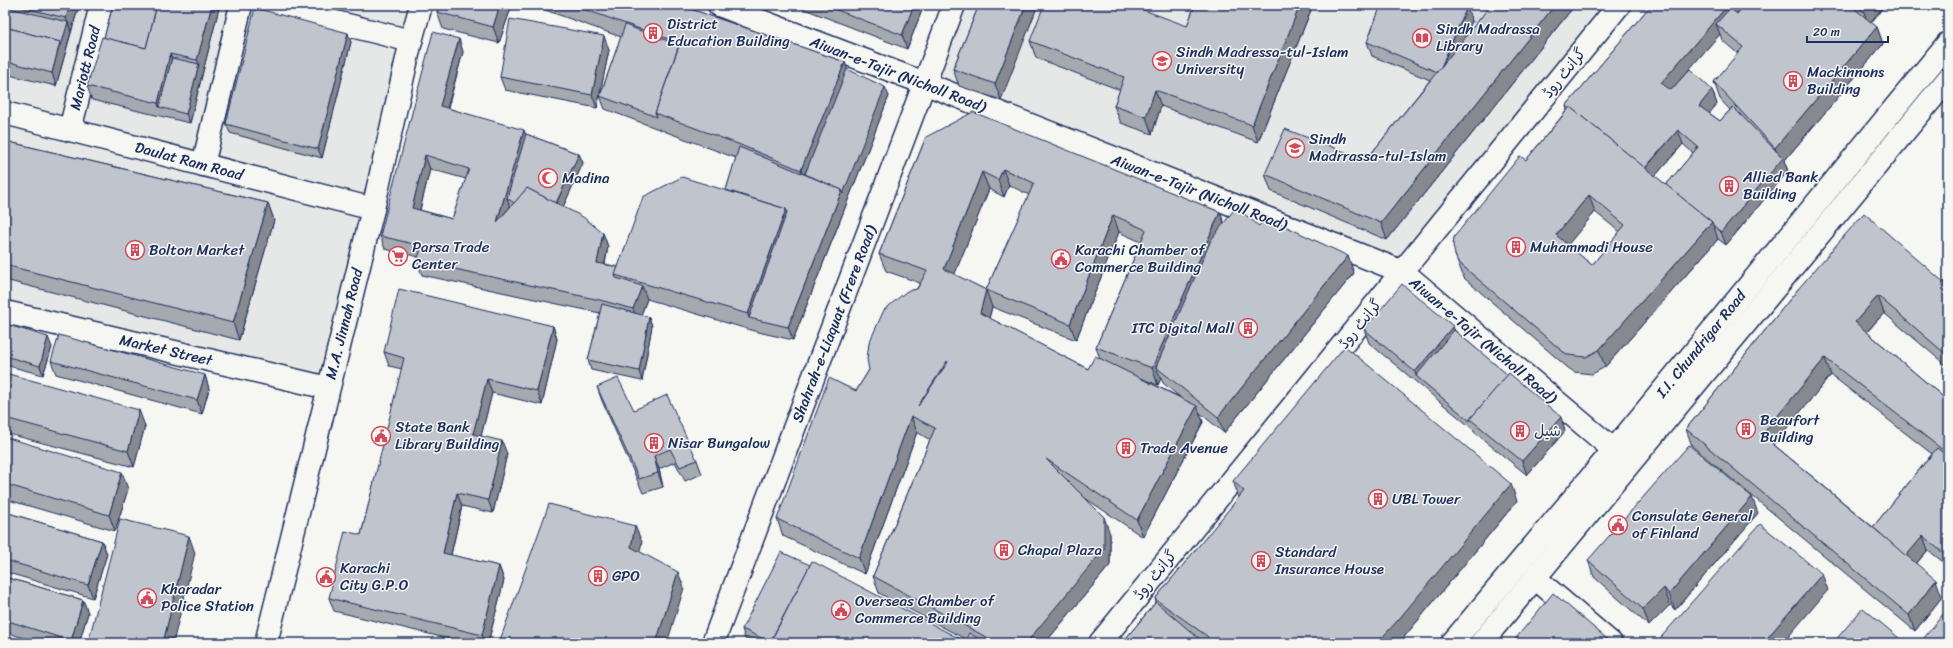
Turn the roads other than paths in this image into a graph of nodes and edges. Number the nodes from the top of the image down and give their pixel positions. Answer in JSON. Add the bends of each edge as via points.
{"nodes":[{"id":1,"x":101,"y":5,"type":"edge"},
{"id":2,"x":241,"y":5,"type":"edge"},
{"id":3,"x":268,"y":5,"type":"edge"},
{"id":4,"x":422,"y":5,"type":"edge"},
{"id":5,"x":719,"y":5,"type":"edge"},
{"id":6,"x":954,"y":5,"type":"edge"},
{"id":7,"x":1619,"y":5,"type":"edge"},
{"id":8,"x":411,"y":41,"type":"junction"},
{"id":9,"x":1948,"y":43,"type":"edge"},
{"id":10,"x":1948,"y":79,"type":"edge"},
{"id":11,"x":924,"y":84,"type":"junction"},
{"id":12,"x":5,"y":113,"type":"edge"},
{"id":13,"x":70,"y":130,"type":"junction"},
{"id":14,"x":202,"y":165,"type":"junction"},
{"id":15,"x":373,"y":209,"type":"junction"},
{"id":16,"x":1403,"y":272,"type":"junction"},
{"id":17,"x":5,"y":312,"type":"edge"},
{"id":18,"x":328,"y":388,"type":"junction"},
{"id":19,"x":1621,"y":457,"type":"junction"},
{"id":20,"x":1535,"y":578,"type":"junction"},
{"id":21,"x":266,"y":643,"type":"edge"},
{"id":22,"x":714,"y":643,"type":"edge"},
{"id":23,"x":1100,"y":643,"type":"edge"},
{"id":24,"x":1452,"y":643,"type":"edge"},
{"id":25,"x":1481,"y":643,"type":"edge"},
{"id":26,"x":1611,"y":643,"type":"edge"}],
"edges":[{"from":1,"to":13,"type":"main road","name":"Mariott Road"},
{"from":2,"to":14,"type":"main road"},
{"from":3,"to":8,"type":"main road"},
{"from":4,"to":8,"type":"main road","name":"M.A. Jinnah Road"},
{"from":5,"to":11,"type":"main road","name":"Aiwan-e-Tajir (Nicholl Road)"},
{"from":6,"to":11,"type":"main road","name":"Shahrah-e-Liaquat (Frere Road)"},
{"from":7,"to":16,"type":"main road","name":"گرانٹ روڈ"},
{"from":8,"to":15,"type":"main road","name":"M.A. Jinnah Road"},
{"from":9,"to":19,"type":"main road","name":"I.I. Chundrigar Road"},
{"from":10,"to":19,"type":"main road","name":"I.I. Chundrigar Road"},
{"from":11,"to":16,"type":"main road","name":"Aiwan-e-Tajir (Nicholl Road)"},
{"from":11,"to":22,"type":"main road","name":"Shahrah-e-Liaquat (Frere Road)"},
{"from":12,"to":13,"type":"main road","name":"Daulat Ram Road"},
{"from":13,"to":14,"type":"main road","name":"Daulat Ram Road"},
{"from":14,"to":15,"type":"main road","name":"Daulat Ram Road"},
{"from":15,"to":18,"type":"main road","name":"M.A. Jinnah Road"},
{"from":16,"to":19,"type":"main road","name":"Aiwan-e-Tajir (Nicholl Road)"},
{"from":16,"to":23,"type":"main road","name":"گرانٹ روڈ"},
{"from":17,"to":18,"type":"main road","name":"Market Street"},
{"from":18,"to":21,"type":"main road","name":"M.A. Jinnah Road"},
{"from":19,"to":20,"type":"main road","name":"I.I. Chundrigar Road"},
{"from":19,"to":24,"type":"main road","name":"I.I. Chundrigar Road"},
{"from":20,"to":25,"type":"main road","name":"I.I. Chundrigar Road"},
{"from":20,"to":26,"type":"main road"}]}
